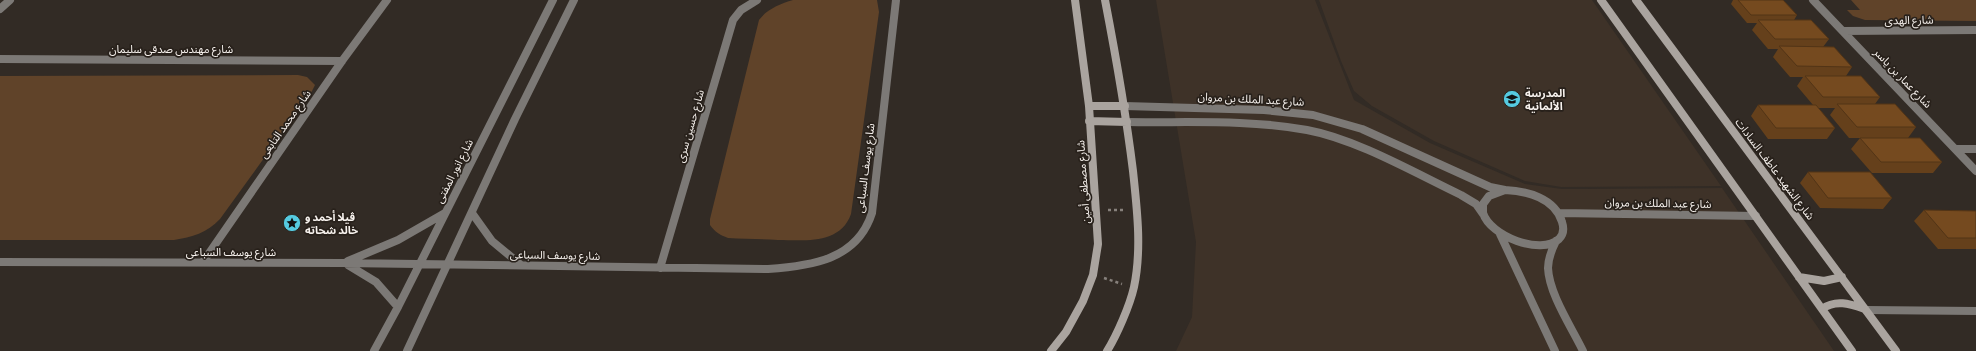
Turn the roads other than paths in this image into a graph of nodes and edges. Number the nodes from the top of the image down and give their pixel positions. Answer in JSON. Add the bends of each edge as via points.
{"nodes":[{"id":1,"x":10,"y":0,"type":"edge"},
{"id":2,"x":386,"y":0,"type":"edge"},
{"id":3,"x":553,"y":0,"type":"edge"},
{"id":4,"x":574,"y":0,"type":"edge"},
{"id":5,"x":757,"y":0,"type":"edge"},
{"id":6,"x":896,"y":0,"type":"edge"},
{"id":7,"x":1075,"y":0,"type":"edge"},
{"id":8,"x":1105,"y":0,"type":"edge"},
{"id":9,"x":1601,"y":0,"type":"edge"},
{"id":10,"x":1636,"y":0,"type":"edge"},
{"id":11,"x":1813,"y":0,"type":"edge"},
{"id":12,"x":0,"y":9,"type":"edge"},
{"id":13,"x":1976,"y":30,"type":"edge"},
{"id":14,"x":1843,"y":31,"type":"junction"},
{"id":15,"x":0,"y":59,"type":"edge"},
{"id":16,"x":342,"y":61,"type":"junction"},
{"id":17,"x":1089,"y":106,"type":"junction"},
{"id":18,"x":1125,"y":106,"type":"junction"},
{"id":19,"x":1089,"y":121,"type":"junction"},
{"id":20,"x":1126,"y":122,"type":"junction"},
{"id":21,"x":1956,"y":149,"type":"junction"},
{"id":22,"x":1976,"y":149,"type":"edge"},
{"id":23,"x":1976,"y":171,"type":"edge"},
{"id":24,"x":1505,"y":190,"type":"junction"},
{"id":25,"x":445,"y":212,"type":"junction"},
{"id":26,"x":472,"y":213,"type":"junction"},
{"id":27,"x":1559,"y":213,"type":"junction"},
{"id":28,"x":1484,"y":214,"type":"junction"},
{"id":29,"x":1756,"y":216,"type":"junction"},
{"id":30,"x":1500,"y":234,"type":"junction"},
{"id":31,"x":1556,"y":241,"type":"junction"},
{"id":32,"x":0,"y":262,"type":"edge"},
{"id":33,"x":203,"y":262,"type":"junction"},
{"id":34,"x":343,"y":263,"type":"junction"},
{"id":35,"x":419,"y":264,"type":"junction"},
{"id":36,"x":448,"y":264,"type":"junction"},
{"id":37,"x":521,"y":265,"type":"junction"},
{"id":38,"x":660,"y":268,"type":"junction"},
{"id":39,"x":1799,"y":277,"type":"junction"},
{"id":40,"x":1842,"y":277,"type":"junction"},
{"id":41,"x":398,"y":307,"type":"junction"},
{"id":42,"x":1822,"y":308,"type":"junction"},
{"id":43,"x":1866,"y":310,"type":"junction"},
{"id":44,"x":1976,"y":311,"type":"edge"},
{"id":45,"x":374,"y":351,"type":"edge"},
{"id":46,"x":407,"y":351,"type":"edge"},
{"id":47,"x":1051,"y":351,"type":"edge"},
{"id":48,"x":1107,"y":351,"type":"edge"},
{"id":49,"x":1555,"y":351,"type":"edge"},
{"id":50,"x":1583,"y":351,"type":"edge"},
{"id":51,"x":1852,"y":351,"type":"edge"},
{"id":52,"x":1896,"y":351,"type":"edge"}],
"edges":[{"from":1,"to":12,"type":"street"},
{"from":2,"to":16,"type":"street","name":"شارع محمد التابعى"},
{"from":3,"to":25,"type":"street","name":"شارع انور المفتى"},
{"from":4,"to":26,"type":"street"},
{"from":5,"to":38,"type":"street","name":"شارع حسين سرى","via":[[741,10],[733,20]]},
{"from":6,"to":38,"type":"street","name":"شارع يوسف السباعى","via":[[872,213],[865,231],[850,247],[825,260],[800,267]]},
{"from":7,"to":17,"type":"street","name":"شارع مصطفى أمين"},
{"from":8,"to":18,"type":"street"},
{"from":9,"to":29,"type":"street"},
{"from":10,"to":40,"type":"street","name":"شارع الشهيد عاطف السادات"},
{"from":11,"to":14,"type":"street","name":"شارع عمار بن ياسر"},
{"from":13,"to":14,"type":"street","name":"شارع الهدى"},
{"from":14,"to":21,"type":"street","name":"شارع عمار بن ياسر"},
{"from":15,"to":16,"type":"street","name":"شارع مهندس صدقى سليمان"},
{"from":16,"to":33,"type":"street","name":"شارع محمد التابعى"},
{"from":17,"to":18,"type":"street"},
{"from":17,"to":19,"type":"street","name":"شارع مصطفى أمين"},
{"from":18,"to":20,"type":"street"},
{"from":18,"to":24,"type":"street","name":"شارع عبد الملك بن مروان","via":[[1264,110],[1313,115],[1362,129],[1490,187]]},
{"from":19,"to":20,"type":"street"},
{"from":19,"to":47,"type":"street","name":"شارع مصطفى أمين","via":[[1098,244],[1092,275],[1083,301],[1066,332]]},
{"from":20,"to":28,"type":"street","via":[[1264,124],[1316,132],[1354,144],[1460,195],[1476,204]]},
{"from":20,"to":48,"type":"street","via":[[1137,209],[1138,249],[1134,287],[1114,340]]},
{"from":21,"to":22,"type":"street"},
{"from":21,"to":23,"type":"street","name":"شارع عمار بن ياسر"},
{"from":24,"to":27,"type":"street","name":"شارع عبد الملك بن مروان","via":[[1540,198]]},
{"from":24,"to":28,"type":"street","via":[[1485,201]]},
{"from":25,"to":34,"type":"street","via":[[423,228],[398,241]]},
{"from":25,"to":35,"type":"street","name":"شارع انور المفتى"},
{"from":26,"to":36,"type":"street"},
{"from":26,"to":37,"type":"street","via":[[492,241]]},
{"from":27,"to":29,"type":"street","name":"شارع عبد الملك بن مروان"},
{"from":27,"to":31,"type":"street","via":[[1564,229]]},
{"from":28,"to":30,"type":"street"},
{"from":29,"to":39,"type":"street"},
{"from":30,"to":31,"type":"street","via":[[1530,245]]},
{"from":30,"to":49,"type":"street"},
{"from":31,"to":50,"type":"street","via":[[1548,259],[1548,269]]},
{"from":32,"to":33,"type":"street","name":"شارع يوسف السباعى"},
{"from":33,"to":34,"type":"street","name":"شارع يوسف السباعى"},
{"from":34,"to":35,"type":"street","name":"شارع يوسف السباعى"},
{"from":34,"to":41,"type":"street","via":[[377,280],[389,292]]},
{"from":35,"to":36,"type":"street","name":"شارع يوسف السباعى"},
{"from":35,"to":41,"type":"street","name":"شارع انور المفتى"},
{"from":36,"to":37,"type":"street","name":"شارع يوسف السباعى"},
{"from":36,"to":46,"type":"street"},
{"from":37,"to":38,"type":"street","name":"شارع يوسف السباعى"},
{"from":39,"to":40,"type":"street","via":[[1824,281]]},
{"from":39,"to":42,"type":"street"},
{"from":40,"to":43,"type":"street","name":"شارع الشهيد عاطف السادات"},
{"from":41,"to":45,"type":"street","name":"شارع انور المفتى"},
{"from":42,"to":43,"type":"street","via":[[1839,302]]},
{"from":42,"to":51,"type":"street"},
{"from":43,"to":44,"type":"street"},
{"from":43,"to":52,"type":"street","name":"شارع الشهيد عاطف السادات"}]}
